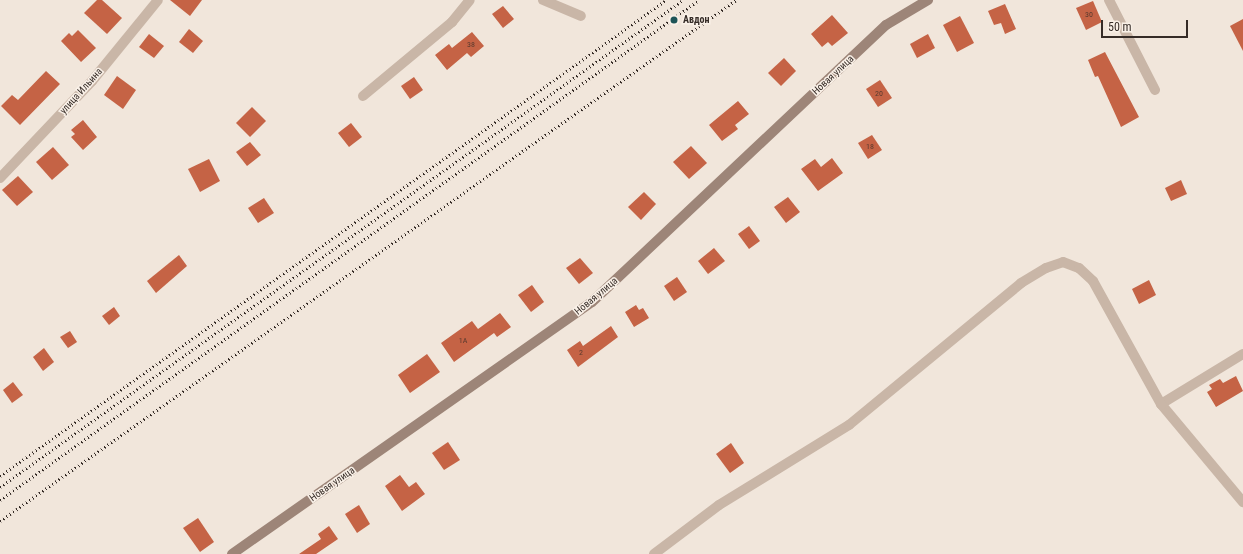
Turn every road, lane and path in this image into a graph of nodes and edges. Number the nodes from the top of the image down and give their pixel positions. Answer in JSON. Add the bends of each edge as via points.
{"nodes":[{"id":1,"x":158,"y":0,"type":"edge"},
{"id":2,"x":470,"y":0,"type":"edge"},
{"id":3,"x":543,"y":0,"type":"edge"},
{"id":4,"x":928,"y":0,"type":"edge"},
{"id":5,"x":1109,"y":0,"type":"edge"},
{"id":6,"x":580,"y":16,"type":"dead end"},
{"id":7,"x":1155,"y":90,"type":"dead end"},
{"id":8,"x":363,"y":96,"type":"dead end"},
{"id":9,"x":0,"y":178,"type":"edge"},
{"id":10,"x":1243,"y":354,"type":"edge"},
{"id":11,"x":1161,"y":404,"type":"junction"},
{"id":12,"x":1243,"y":502,"type":"edge"},
{"id":13,"x":232,"y":554,"type":"edge"},
{"id":14,"x":654,"y":554,"type":"edge"}],
"edges":[{"from":1,"to":9,"type":"street","name":"улица Ильина","via":[[92,81]]},
{"from":2,"to":8,"type":"street","via":[[452,22]]},
{"from":3,"to":6,"type":"street"},
{"from":4,"to":13,"type":"street","name":"Новая улица","via":[[886,25],[592,302]]},
{"from":5,"to":7,"type":"street"},
{"from":10,"to":11,"type":"street"},
{"from":11,"to":12,"type":"street"},
{"from":11,"to":14,"type":"street","via":[[1093,280],[1079,268],[1063,262],[1046,268],[1021,284],[848,425],[719,505]]}]}
